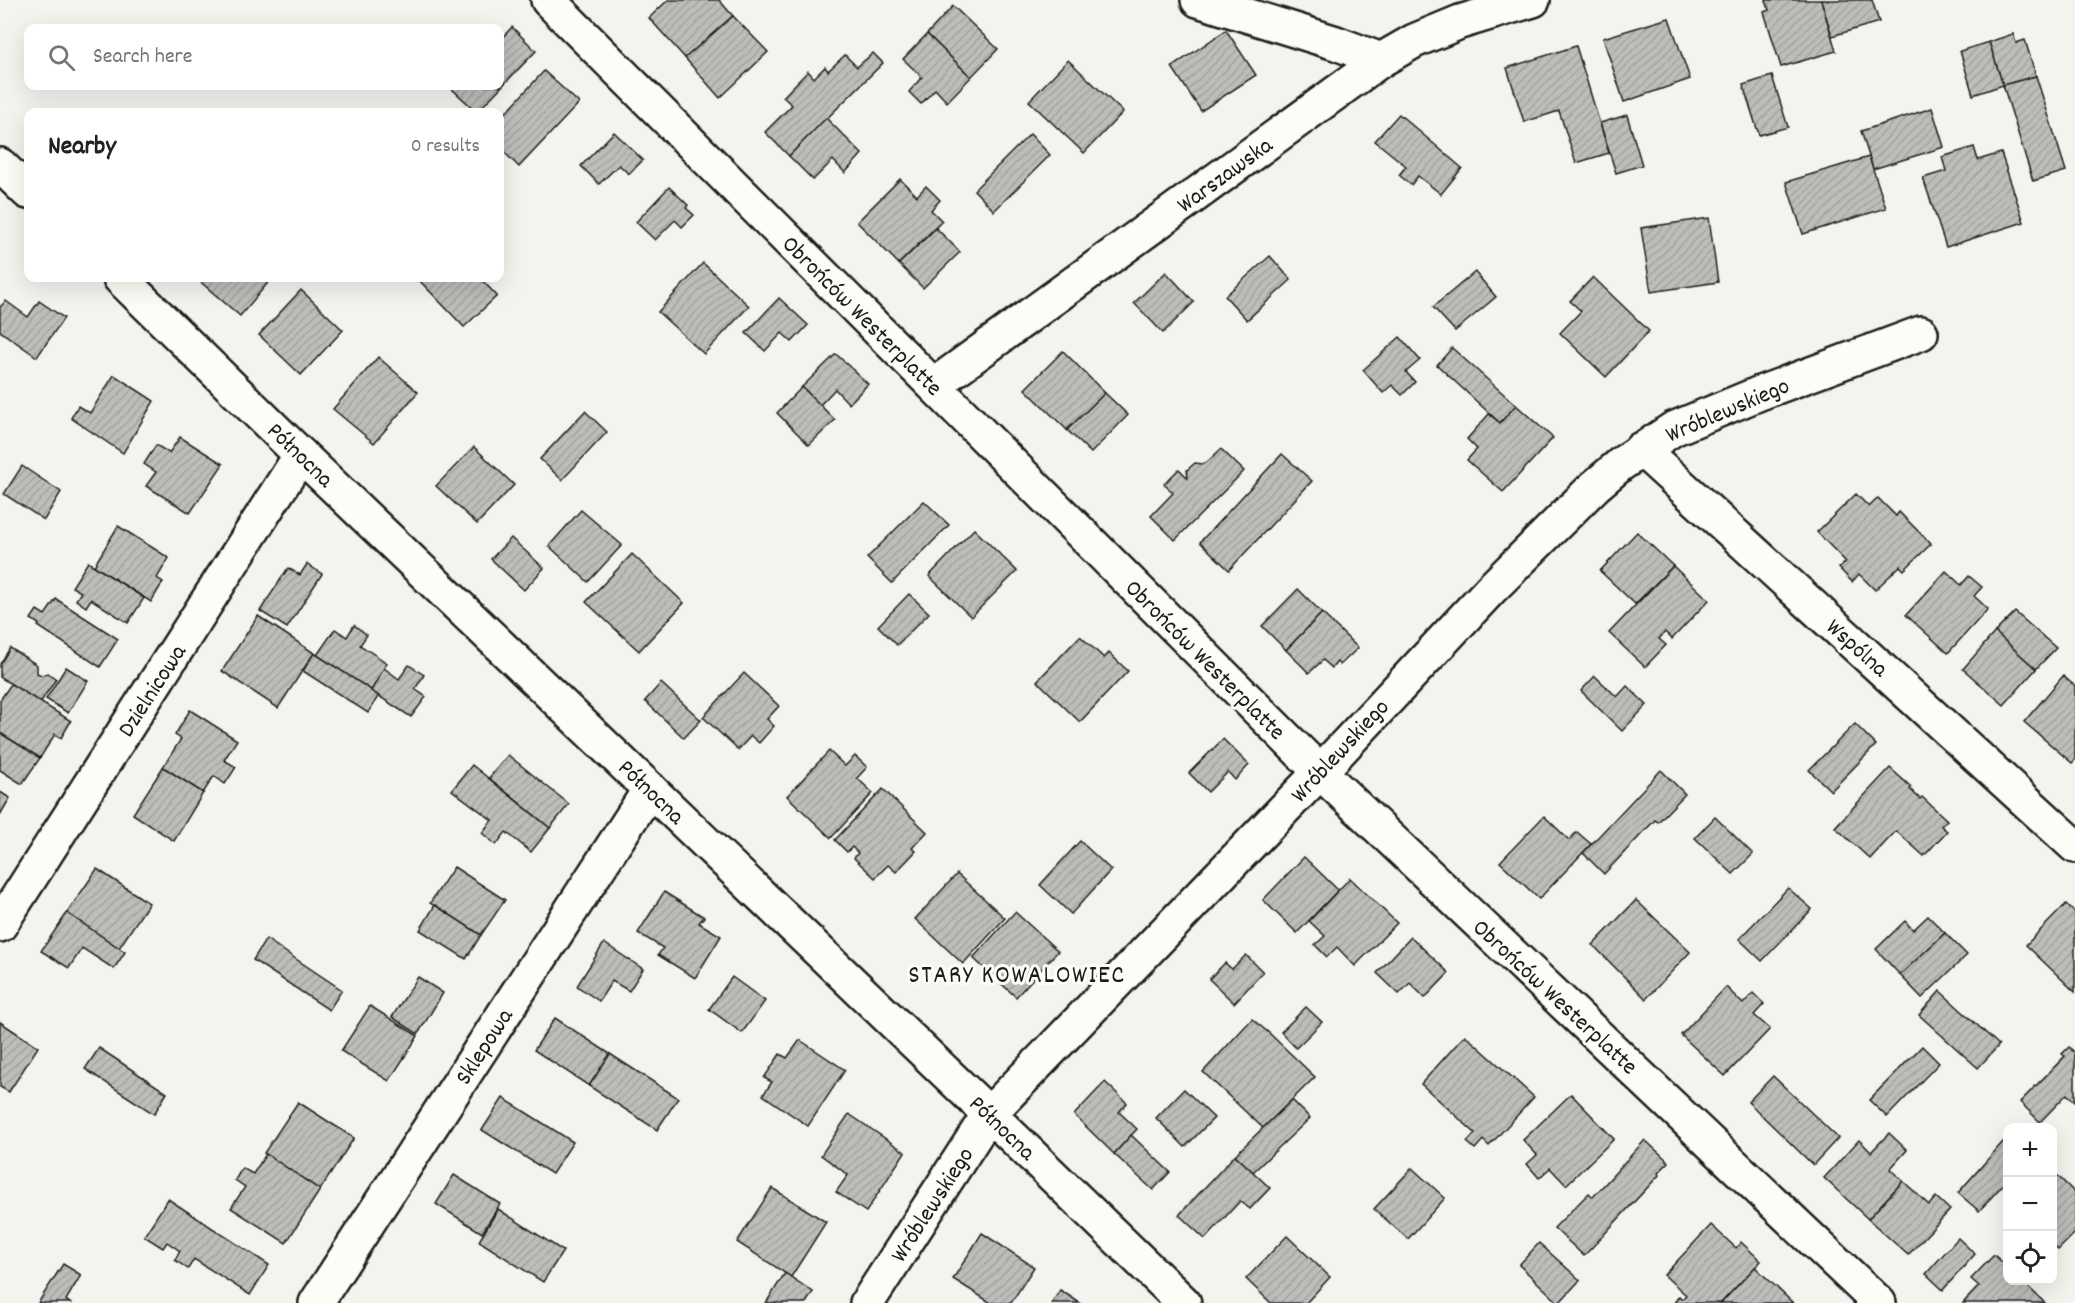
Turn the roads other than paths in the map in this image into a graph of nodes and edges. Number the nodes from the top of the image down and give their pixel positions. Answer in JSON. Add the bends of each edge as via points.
{"nodes":[{"id":1,"x":548,"y":0,"type":"edge"},
{"id":2,"x":1198,"y":0,"type":"edge"},
{"id":3,"x":1533,"y":0,"type":"edge"},
{"id":4,"x":1381,"y":60,"type":"junction"},
{"id":5,"x":0,"y":165,"type":"edge"},
{"id":6,"x":24,"y":188,"type":"edge"},
{"id":7,"x":124,"y":282,"type":"edge"},
{"id":8,"x":1921,"y":333,"type":"dead end"},
{"id":9,"x":934,"y":385,"type":"junction"},
{"id":10,"x":1641,"y":449,"type":"junction"},
{"id":11,"x":301,"y":455,"type":"junction"},
{"id":12,"x":1320,"y":772,"type":"junction"},
{"id":13,"x":650,"y":789,"type":"junction"},
{"id":14,"x":2075,"y":846,"type":"edge"},
{"id":15,"x":0,"y":925,"type":"edge"},
{"id":16,"x":989,"y":1114,"type":"junction"},
{"id":17,"x":316,"y":1303,"type":"edge"},
{"id":18,"x":867,"y":1303,"type":"edge"},
{"id":19,"x":1184,"y":1303,"type":"edge"},
{"id":20,"x":1879,"y":1303,"type":"edge"}],
"edges":[{"from":1,"to":9,"type":"street","name":"Obrońców Westerplatte"},
{"from":2,"to":4,"type":"street"},
{"from":3,"to":4,"type":"street","name":"Warszawska","via":[[1460,22]]},
{"from":4,"to":9,"type":"street","name":"Warszawska"},
{"from":5,"to":6,"type":"street"},
{"from":7,"to":11,"type":"street","name":"Północna"},
{"from":8,"to":10,"type":"street","name":"Wróblewskiego","via":[[1673,429]]},
{"from":9,"to":12,"type":"street","name":"Obrońców Westerplatte"},
{"from":10,"to":12,"type":"street","name":"Wróblewskiego","via":[[1595,486],[1491,589]]},
{"from":10,"to":14,"type":"street","name":"Wspólna"},
{"from":11,"to":13,"type":"street","name":"Północna"},
{"from":11,"to":15,"type":"street","name":"Dzielnicowa"},
{"from":12,"to":16,"type":"street","name":"Wróblewskiego"},
{"from":12,"to":20,"type":"street","name":"Obrońców Westerplatte"},
{"from":13,"to":16,"type":"street","name":"Północna"},
{"from":13,"to":17,"type":"street","name":"Sklepowa"},
{"from":16,"to":18,"type":"street","name":"Wróblewskiego"},
{"from":16,"to":19,"type":"street","name":"Północna"}]}
